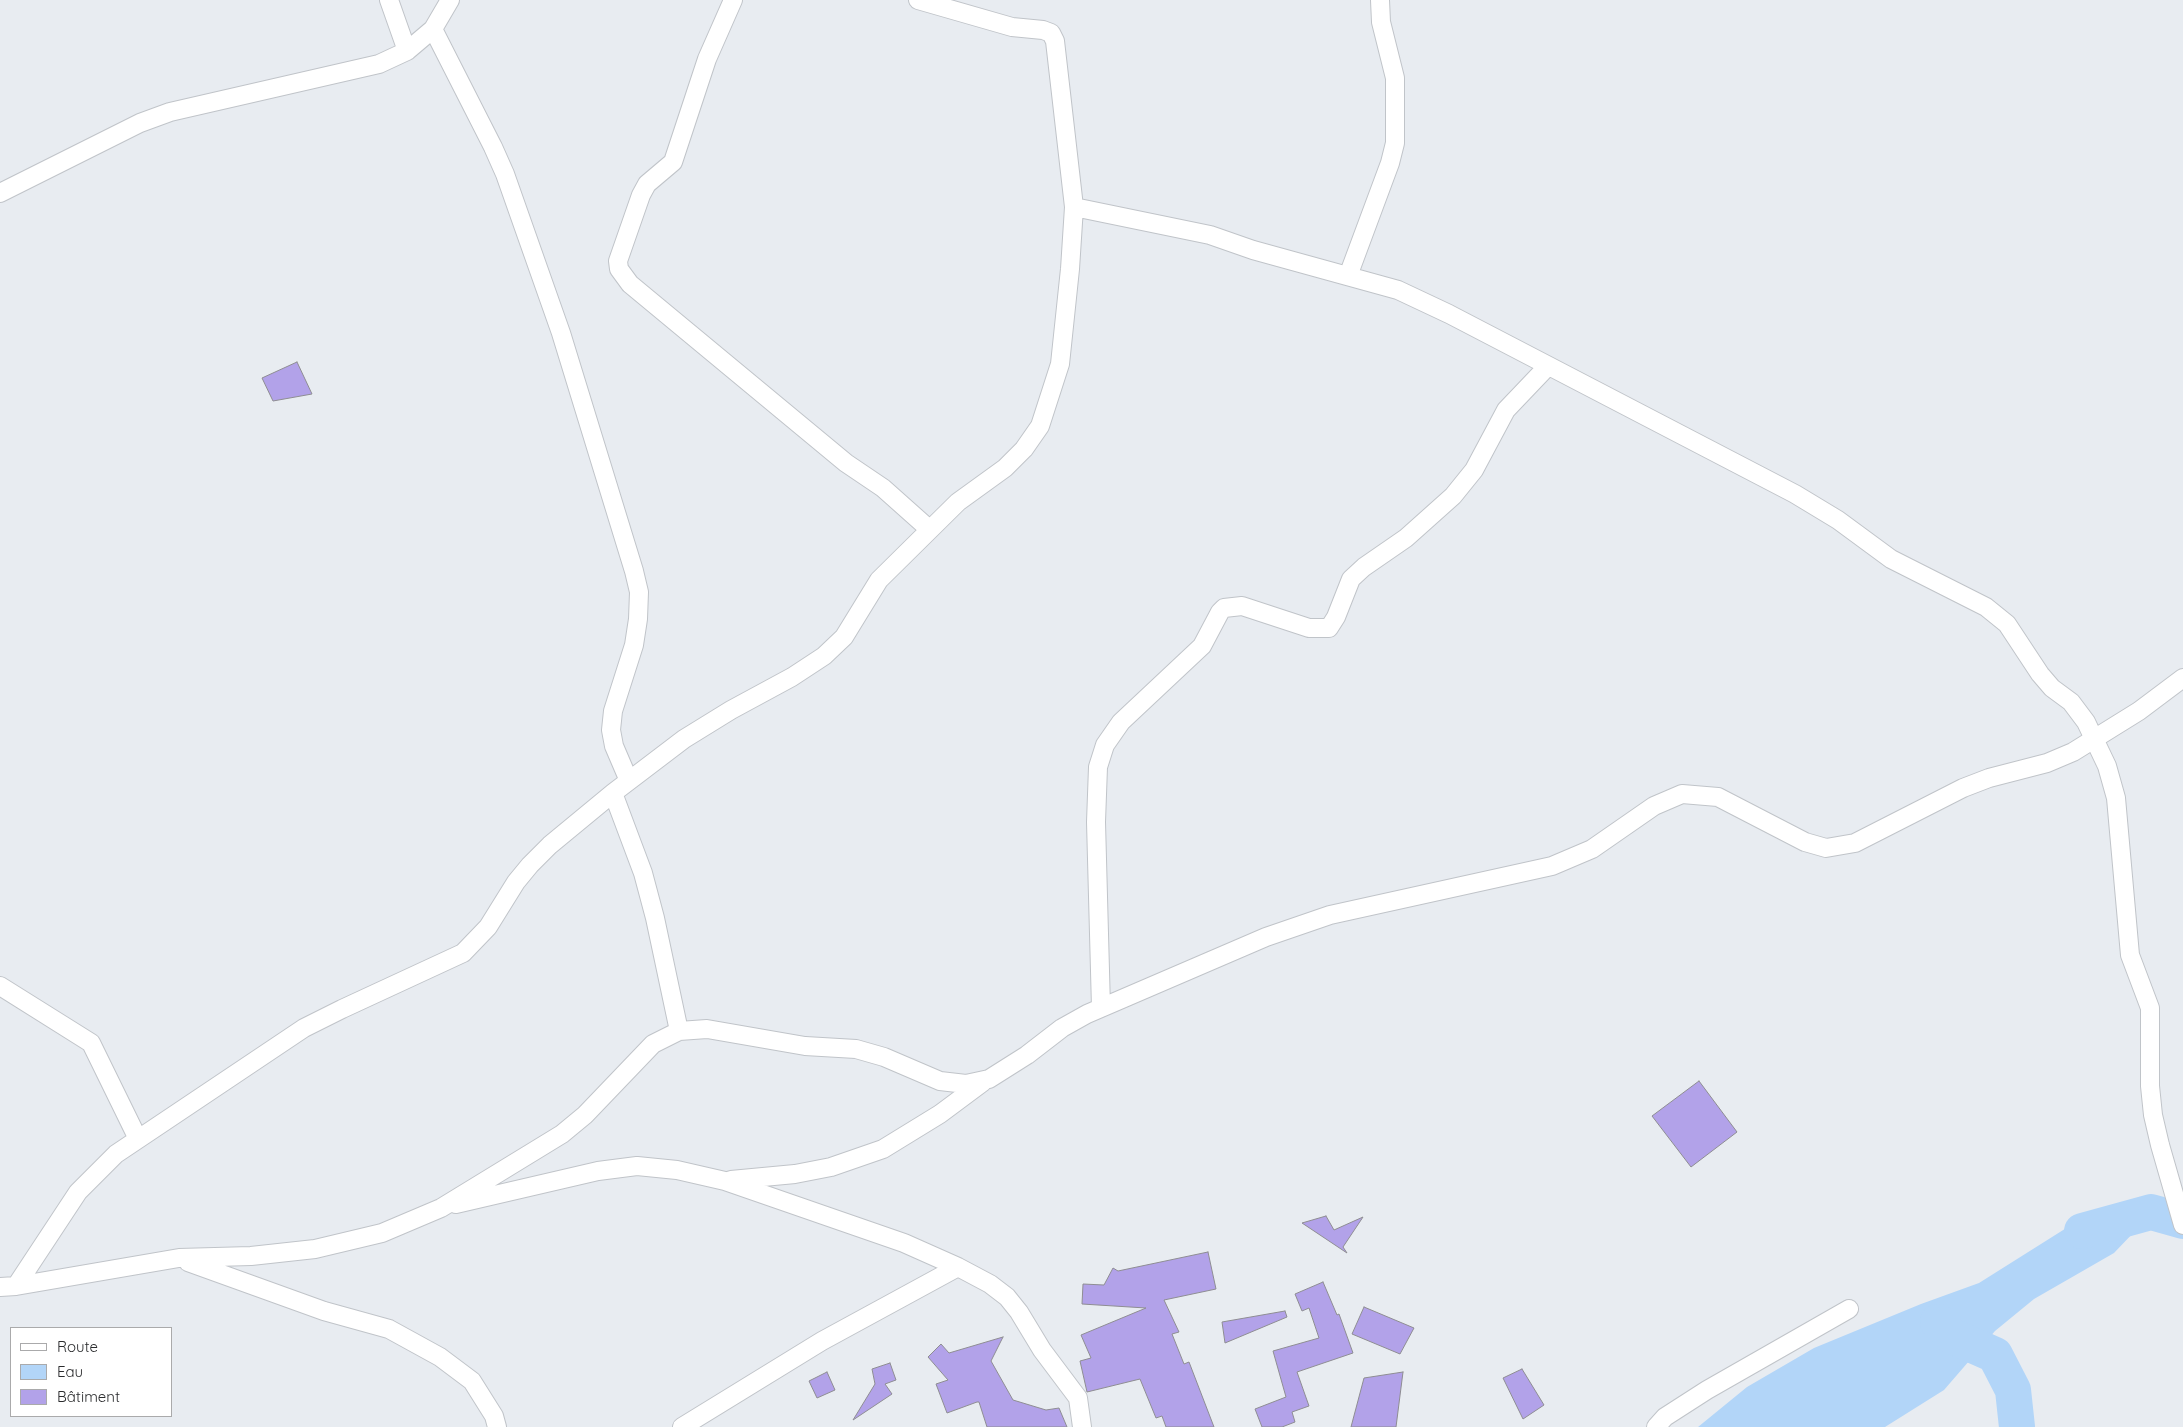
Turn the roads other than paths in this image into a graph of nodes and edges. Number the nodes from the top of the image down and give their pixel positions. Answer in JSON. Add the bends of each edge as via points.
{"nodes":[{"id":1,"x":390,"y":0,"type":"edge"},
{"id":2,"x":450,"y":0,"type":"edge"},
{"id":3,"x":732,"y":0,"type":"edge"},
{"id":4,"x":918,"y":0,"type":"edge"},
{"id":5,"x":1380,"y":0,"type":"edge"},
{"id":6,"x":433,"y":29,"type":"junction"},
{"id":7,"x":407,"y":51,"type":"junction"},
{"id":8,"x":0,"y":193,"type":"edge"},
{"id":9,"x":1074,"y":207,"type":"junction"},
{"id":10,"x":1348,"y":276,"type":"junction"},
{"id":11,"x":1547,"y":367,"type":"junction"},
{"id":12,"x":929,"y":529,"type":"junction"},
{"id":13,"x":2183,"y":678,"type":"edge"},
{"id":14,"x":2096,"y":740,"type":"junction"},
{"id":15,"x":629,"y":781,"type":"junction"},
{"id":16,"x":613,"y":792,"type":"junction"},
{"id":17,"x":0,"y":986,"type":"edge"},
{"id":18,"x":1101,"y":1008,"type":"junction"},
{"id":19,"x":679,"y":1031,"type":"junction"},
{"id":20,"x":988,"y":1079,"type":"junction"},
{"id":21,"x":138,"y":1139,"type":"junction"},
{"id":22,"x":725,"y":1181,"type":"junction"},
{"id":23,"x":441,"y":1208,"type":"junction"},
{"id":24,"x":2183,"y":1225,"type":"edge"},
{"id":25,"x":178,"y":1258,"type":"junction"},
{"id":26,"x":958,"y":1267,"type":"junction"},
{"id":27,"x":8,"y":1287,"type":"edge"},
{"id":28,"x":1849,"y":1309,"type":"dead end"},
{"id":29,"x":497,"y":1427,"type":"edge"},
{"id":30,"x":682,"y":1427,"type":"edge"},
{"id":31,"x":1082,"y":1427,"type":"edge"},
{"id":32,"x":1656,"y":1427,"type":"edge"}],
"edges":[{"from":1,"to":7,"type":"street"},
{"from":2,"to":6,"type":"street"},
{"from":3,"to":12,"type":"street","via":[[707,59],[673,162],[647,184],[641,195],[618,261],[619,269],[630,284],[846,463],[883,488]]},
{"from":4,"to":9,"type":"street","via":[[1012,27],[1051,33],[1055,41]]},
{"from":5,"to":10,"type":"street","via":[[1380,22],[1395,78],[1394,143],[1390,163]]},
{"from":6,"to":7,"type":"street"},
{"from":6,"to":15,"type":"street","via":[[505,174],[561,333],[634,571],[639,592],[638,618],[634,645],[613,711],[611,730]]},
{"from":7,"to":8,"type":"street","via":[[362,69],[170,112],[140,123]]},
{"from":9,"to":10,"type":"street","via":[[1194,231]]},
{"from":9,"to":12,"type":"street","via":[[1060,364],[1040,426],[1005,468],[958,502]]},
{"from":10,"to":11,"type":"street","via":[[1398,290]]},
{"from":11,"to":14,"type":"street","via":[[1795,494],[1838,520],[1890,559],[1986,607],[2007,624],[2040,674],[2071,702]]},
{"from":11,"to":18,"type":"street","via":[[1506,410],[1474,470],[1453,496],[1406,538],[1351,579],[1329,628],[1309,628],[1242,606],[1224,608],[1202,646],[1121,722],[1105,745],[1098,767],[1096,822]]},
{"from":12,"to":15,"type":"street","via":[[879,580],[844,637],[824,656],[684,738]]},
{"from":13,"to":14,"type":"street"},
{"from":14,"to":18,"type":"street","via":[[2047,763],[1963,788],[1855,843],[1826,848],[1806,842],[1718,797],[1682,794],[1654,806],[1592,849],[1552,866],[1330,915],[1266,937]]},
{"from":14,"to":24,"type":"street","via":[[2116,798],[2130,956],[2150,1008],[2153,1115]]},
{"from":15,"to":16,"type":"street"},
{"from":16,"to":19,"type":"street","via":[[643,873]]},
{"from":16,"to":21,"type":"street","via":[[550,844],[530,865],[488,927],[462,953],[304,1028]]},
{"from":17,"to":21,"type":"street","via":[[90,1043]]},
{"from":18,"to":20,"type":"street","via":[[1062,1028]]},
{"from":19,"to":20,"type":"street","via":[[707,1029],[805,1046],[856,1049],[940,1081],[966,1084]]},
{"from":19,"to":23,"type":"street","via":[[653,1044],[585,1115],[562,1134]]},
{"from":20,"to":22,"type":"street","via":[[883,1149],[831,1167]]},
{"from":21,"to":27,"type":"street","via":[[116,1154],[78,1192]]},
{"from":22,"to":23,"type":"street","via":[[677,1170],[637,1166],[598,1170]]},
{"from":22,"to":26,"type":"street","via":[[904,1243]]},
{"from":23,"to":25,"type":"street","via":[[382,1233],[315,1249],[251,1256]]},
{"from":25,"to":27,"type":"street"},
{"from":25,"to":29,"type":"street","via":[[324,1311],[389,1329],[440,1357],[472,1381],[494,1416]]},
{"from":26,"to":30,"type":"street","via":[[822,1341]]},
{"from":26,"to":31,"type":"street","via":[[990,1284],[1019,1312],[1042,1350],[1078,1398]]},
{"from":28,"to":32,"type":"street","via":[[1707,1390]]}]}
